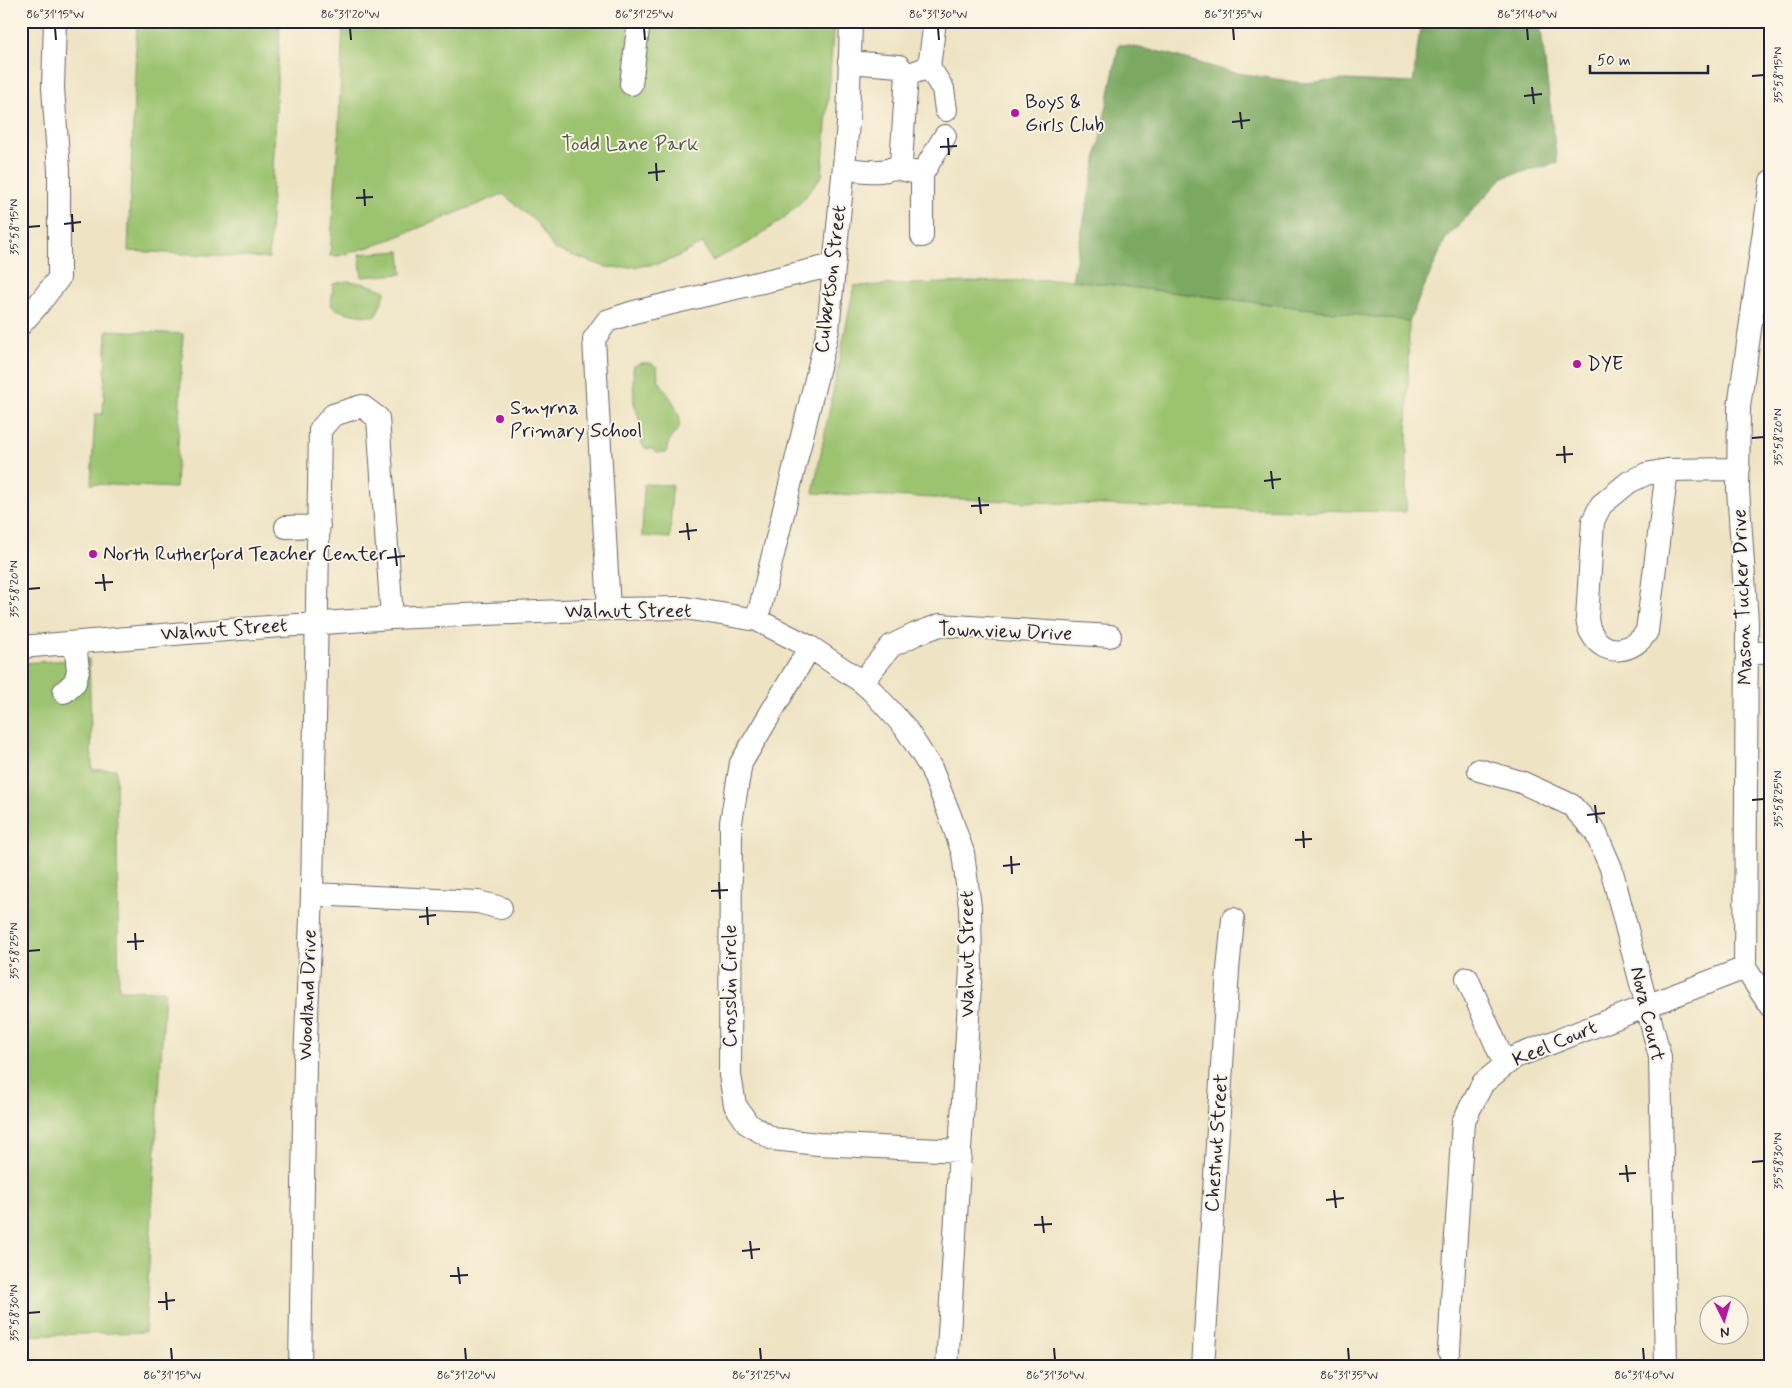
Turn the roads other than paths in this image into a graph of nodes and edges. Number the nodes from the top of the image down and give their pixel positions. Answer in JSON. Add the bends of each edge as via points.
{"nodes":[{"id":1,"x":56,"y":21,"type":"edge"},
{"id":2,"x":639,"y":21,"type":"edge"},
{"id":3,"x":850,"y":21,"type":"edge"},
{"id":4,"x":935,"y":21,"type":"edge"},
{"id":5,"x":849,"y":62,"type":"junction"},
{"id":6,"x":929,"y":67,"type":"junction"},
{"id":7,"x":907,"y":75,"type":"junction"},
{"id":8,"x":631,"y":84,"type":"dead end"},
{"id":9,"x":946,"y":110,"type":"dead end"},
{"id":10,"x":946,"y":136,"type":"dead end"},
{"id":11,"x":898,"y":166,"type":"junction"},
{"id":12,"x":844,"y":169,"type":"junction"},
{"id":13,"x":922,"y":174,"type":"junction"},
{"id":14,"x":1771,"y":181,"type":"edge"},
{"id":15,"x":922,"y":236,"type":"dead end"},
{"id":16,"x":834,"y":265,"type":"junction"},
{"id":17,"x":21,"y":324,"type":"edge"},
{"id":18,"x":1739,"y":469,"type":"junction"},
{"id":19,"x":1668,"y":470,"type":"junction"},
{"id":20,"x":319,"y":526,"type":"junction"},
{"id":21,"x":286,"y":528,"type":"dead end"},
{"id":22,"x":609,"y":609,"type":"junction"},
{"id":23,"x":392,"y":618,"type":"junction"},
{"id":24,"x":757,"y":620,"type":"junction"},
{"id":25,"x":317,"y":623,"type":"junction"},
{"id":26,"x":1110,"y":636,"type":"dead end"},
{"id":27,"x":75,"y":643,"type":"junction"},
{"id":28,"x":21,"y":648,"type":"edge"},
{"id":29,"x":810,"y":648,"type":"junction"},
{"id":30,"x":1771,"y":652,"type":"edge"},
{"id":31,"x":1747,"y":654,"type":"junction"},
{"id":32,"x":862,"y":682,"type":"junction"},
{"id":33,"x":64,"y":692,"type":"dead end"},
{"id":34,"x":1479,"y":770,"type":"dead end"},
{"id":35,"x":312,"y":894,"type":"junction"},
{"id":36,"x":501,"y":908,"type":"dead end"},
{"id":37,"x":1233,"y":919,"type":"dead end"},
{"id":38,"x":1745,"y":968,"type":"junction"},
{"id":39,"x":1467,"y":978,"type":"dead end"},
{"id":40,"x":1647,"y":1006,"type":"junction"},
{"id":41,"x":1771,"y":1007,"type":"edge"},
{"id":42,"x":1505,"y":1065,"type":"junction"},
{"id":43,"x":960,"y":1151,"type":"junction"},
{"id":44,"x":1450,"y":1350,"type":"dead end"},
{"id":45,"x":300,"y":1367,"type":"edge"},
{"id":46,"x":947,"y":1367,"type":"edge"},
{"id":47,"x":1203,"y":1367,"type":"edge"},
{"id":48,"x":1666,"y":1367,"type":"edge"}],
"edges":[{"from":1,"to":17,"type":"street","via":[[53,88],[59,170],[59,278]]},
{"from":2,"to":8,"type":"street"},
{"from":3,"to":5,"type":"street","name":"Culbertson Street"},
{"from":4,"to":6,"type":"street"},
{"from":5,"to":7,"type":"street","via":[[899,66]]},
{"from":5,"to":12,"type":"street","name":"Culbertson Street"},
{"from":6,"to":7,"type":"street"},
{"from":6,"to":9,"type":"street","via":[[943,89]]},
{"from":7,"to":11,"type":"street"},
{"from":10,"to":13,"type":"street"},
{"from":11,"to":12,"type":"street","via":[[878,171]]},
{"from":11,"to":13,"type":"street"},
{"from":12,"to":16,"type":"street","name":"Culbertson Street"},
{"from":13,"to":15,"type":"street"},
{"from":14,"to":18,"type":"street","name":"Mason Tucker Drive","via":[[1739,407]]},
{"from":16,"to":22,"type":"street","via":[[634,312],[607,321],[594,339]]},
{"from":16,"to":24,"type":"street","name":"Culbertson Street","via":[[828,330]]},
{"from":18,"to":19,"type":"street"},
{"from":18,"to":31,"type":"street","name":"Mason Tucker Drive"},
{"from":19,"to":19,"type":"street","via":[[1646,474],[1629,482],[1601,505],[1593,521],[1587,619],[1591,633],[1607,648],[1630,647],[1642,640],[1647,631]]},
{"from":20,"to":21,"type":"street"},
{"from":20,"to":23,"type":"street","name":"Woodland Drive","via":[[320,430],[333,415],[362,406],[378,418]]},
{"from":20,"to":25,"type":"street","name":"Woodland Drive"},
{"from":22,"to":23,"type":"street","name":"Walnut Street"},
{"from":22,"to":24,"type":"street","name":"Walnut Street","via":[[685,608]]},
{"from":23,"to":25,"type":"street","name":"Walnut Street"},
{"from":24,"to":29,"type":"street","name":"Walnut Street"},
{"from":25,"to":27,"type":"street","name":"Walnut Street"},
{"from":25,"to":35,"type":"street","name":"Woodland Drive"},
{"from":26,"to":32,"type":"street","name":"Townview Drive","via":[[940,625],[891,646]]},
{"from":27,"to":28,"type":"street","name":"Walnut Street"},
{"from":27,"to":33,"type":"street","via":[[78,670],[75,682]]},
{"from":29,"to":32,"type":"street","name":"Walnut Street"},
{"from":29,"to":43,"type":"street","name":"Crosslin Circle","via":[[740,763],[731,822],[730,1075],[736,1105],[748,1124],[773,1139]]},
{"from":30,"to":31,"type":"street"},
{"from":31,"to":38,"type":"street","name":"Mason Tucker Drive"},
{"from":32,"to":43,"type":"street","name":"Walnut Street","via":[[904,726],[931,768],[963,853],[970,907],[971,968]]},
{"from":34,"to":40,"type":"street","name":"Nova Court","via":[[1521,782],[1571,805],[1595,831],[1611,868]]},
{"from":35,"to":36,"type":"street","via":[[478,902]]},
{"from":35,"to":45,"type":"street","name":"Woodland Drive","via":[[305,1062]]},
{"from":37,"to":47,"type":"street","name":"Chestnut Street"},
{"from":38,"to":40,"type":"street","name":"Keel Court"},
{"from":38,"to":41,"type":"street"},
{"from":39,"to":42,"type":"street"},
{"from":40,"to":42,"type":"street","name":"Keel Court","via":[[1515,1057]]},
{"from":40,"to":48,"type":"street","name":"Nova Court","via":[[1660,1057]]},
{"from":42,"to":44,"type":"street","name":"Keel Court","via":[[1483,1083],[1462,1122]]},
{"from":43,"to":46,"type":"street","name":"Walnut Street"}]}
